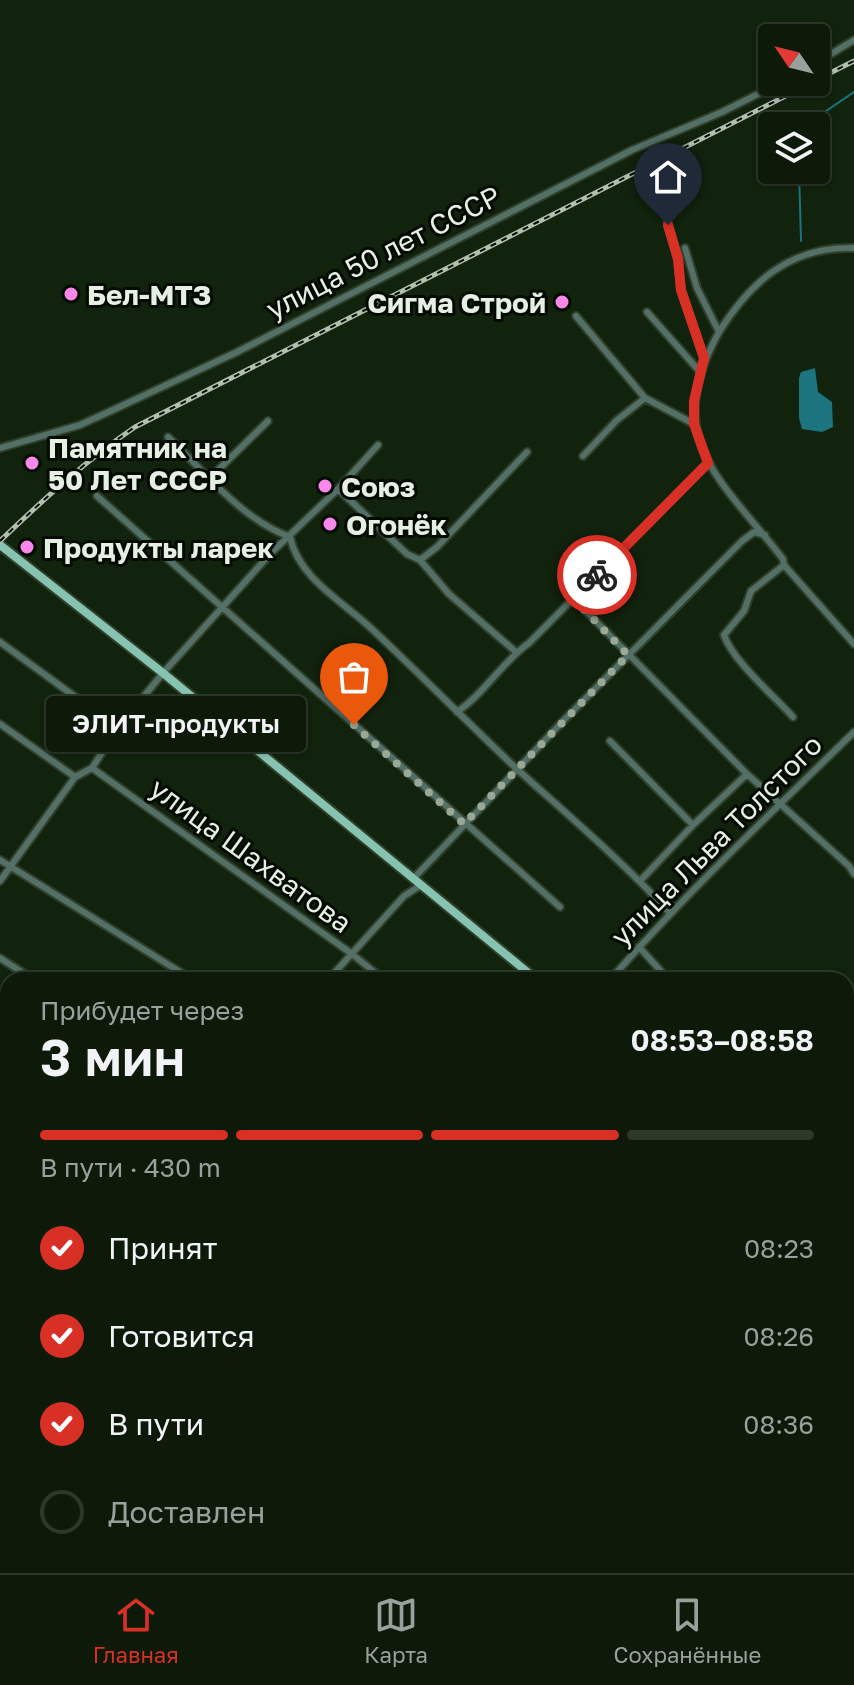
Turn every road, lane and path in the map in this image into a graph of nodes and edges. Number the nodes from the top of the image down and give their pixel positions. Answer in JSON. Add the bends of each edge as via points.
{"nodes":[{"id":1,"x":854,"y":40,"type":"edge"},
{"id":2,"x":830,"y":55,"type":"edge"},
{"id":3,"x":758,"y":94,"type":"edge"},
{"id":4,"x":666,"y":195,"type":"dead end"},
{"id":5,"x":685,"y":248,"type":"dead end"},
{"id":6,"x":854,"y":248,"type":"edge"},
{"id":7,"x":647,"y":312,"type":"dead end"},
{"id":8,"x":576,"y":316,"type":"dead end"},
{"id":9,"x":719,"y":332,"type":"junction"},
{"id":10,"x":704,"y":358,"type":"junction"},
{"id":11,"x":701,"y":373,"type":"junction"},
{"id":12,"x":645,"y":398,"type":"junction"},
{"id":13,"x":268,"y":421,"type":"dead end"},
{"id":14,"x":694,"y":424,"type":"junction"},
{"id":15,"x":168,"y":437,"type":"dead end"},
{"id":16,"x":378,"y":445,"type":"dead end"},
{"id":17,"x":0,"y":448,"type":"edge"},
{"id":18,"x":527,"y":452,"type":"dead end"},
{"id":19,"x":583,"y":456,"type":"dead end"},
{"id":20,"x":708,"y":463,"type":"junction"},
{"id":21,"x":211,"y":477,"type":"junction"},
{"id":22,"x":338,"y":489,"type":"junction"},
{"id":23,"x":97,"y":496,"type":"dead end"},
{"id":24,"x":765,"y":535,"type":"junction"},
{"id":25,"x":290,"y":537,"type":"junction"},
{"id":26,"x":0,"y":545,"type":"edge"},
{"id":27,"x":420,"y":560,"type":"junction"},
{"id":28,"x":784,"y":565,"type":"junction"},
{"id":29,"x":574,"y":599,"type":"junction"},
{"id":30,"x":222,"y":607,"type":"junction"},
{"id":31,"x":0,"y":642,"type":"edge"},
{"id":32,"x":854,"y":644,"type":"edge"},
{"id":33,"x":516,"y":652,"type":"junction"},
{"id":34,"x":628,"y":655,"type":"junction"},
{"id":35,"x":163,"y":673,"type":"junction"},
{"id":36,"x":457,"y":712,"type":"junction"},
{"id":37,"x":793,"y":717,"type":"dead end"},
{"id":38,"x":0,"y":724,"type":"edge"},
{"id":39,"x":118,"y":728,"type":"junction"},
{"id":40,"x":854,"y":732,"type":"edge"},
{"id":41,"x":610,"y":741,"type":"dead end"},
{"id":42,"x":92,"y":768,"type":"junction"},
{"id":43,"x":517,"y":768,"type":"junction"},
{"id":44,"x":747,"y":774,"type":"junction"},
{"id":45,"x":75,"y":777,"type":"junction"},
{"id":46,"x":778,"y":803,"type":"junction"},
{"id":47,"x":464,"y":824,"type":"junction"},
{"id":48,"x":693,"y":825,"type":"junction"},
{"id":49,"x":0,"y":860,"type":"edge"},
{"id":50,"x":8,"y":868,"type":"junction"},
{"id":51,"x":854,"y":874,"type":"edge"},
{"id":52,"x":413,"y":879,"type":"junction"},
{"id":53,"x":641,"y":880,"type":"junction"},
{"id":54,"x":0,"y":881,"type":"edge"},
{"id":55,"x":421,"y":885,"type":"junction"},
{"id":56,"x":560,"y":907,"type":"dead end"},
{"id":57,"x":669,"y":912,"type":"junction"},
{"id":58,"x":639,"y":947,"type":"junction"},
{"id":59,"x":352,"y":954,"type":"junction"},
{"id":60,"x":0,"y":958,"type":"edge"},
{"id":61,"x":22,"y":972,"type":"edge"},
{"id":62,"x":180,"y":972,"type":"edge"},
{"id":63,"x":335,"y":972,"type":"edge"},
{"id":64,"x":374,"y":972,"type":"edge"},
{"id":65,"x":527,"y":972,"type":"edge"},
{"id":66,"x":617,"y":972,"type":"edge"},
{"id":67,"x":662,"y":972,"type":"edge"}],
"edges":[{"from":1,"to":2,"type":"street"},
{"from":3,"to":17,"type":"street","name":"улица 50 лет СССР","via":[[632,150],[115,409]]},
{"from":4,"to":10,"type":"street","via":[[681,290]]},
{"from":5,"to":9,"type":"street"},
{"from":6,"to":9,"type":"street","via":[[819,249],[777,268],[742,299]]},
{"from":7,"to":11,"type":"street"},
{"from":8,"to":12,"type":"street"},
{"from":9,"to":10,"type":"street"},
{"from":10,"to":11,"type":"street"},
{"from":11,"to":14,"type":"street"},
{"from":12,"to":14,"type":"street"},
{"from":12,"to":19,"type":"street"},
{"from":13,"to":21,"type":"street"},
{"from":14,"to":20,"type":"street"},
{"from":15,"to":21,"type":"street"},
{"from":16,"to":22,"type":"street"},
{"from":18,"to":27,"type":"street"},
{"from":20,"to":24,"type":"street"},
{"from":20,"to":29,"type":"street"},
{"from":21,"to":25,"type":"street","via":[[249,516]]},
{"from":22,"to":25,"type":"street"},
{"from":22,"to":27,"type":"street"},
{"from":23,"to":30,"type":"street"},
{"from":24,"to":28,"type":"street"},
{"from":24,"to":34,"type":"street","via":[[754,532],[742,541]]},
{"from":25,"to":30,"type":"street"},
{"from":25,"to":36,"type":"street","via":[[305,569]]},
{"from":26,"to":35,"type":"main road"},
{"from":27,"to":33,"type":"street","via":[[449,594]]},
{"from":28,"to":32,"type":"street"},
{"from":28,"to":37,"type":"street","via":[[751,591],[744,611],[724,635],[738,658]]},
{"from":29,"to":33,"type":"street"},
{"from":29,"to":34,"type":"street"},
{"from":30,"to":35,"type":"street"},
{"from":30,"to":47,"type":"street"},
{"from":31,"to":39,"type":"street"},
{"from":33,"to":36,"type":"street"},
{"from":34,"to":43,"type":"street"},
{"from":34,"to":44,"type":"street"},
{"from":35,"to":39,"type":"street"},
{"from":35,"to":52,"type":"main road"},
{"from":36,"to":43,"type":"street"},
{"from":38,"to":45,"type":"street"},
{"from":39,"to":42,"type":"street"},
{"from":40,"to":46,"type":"street","name":"улица Льва Толстого"},
{"from":41,"to":48,"type":"street"},
{"from":42,"to":45,"type":"street"},
{"from":42,"to":59,"type":"street","name":"улица Шахватова"},
{"from":43,"to":47,"type":"street"},
{"from":43,"to":53,"type":"street"},
{"from":44,"to":46,"type":"street"},
{"from":44,"to":48,"type":"street"},
{"from":45,"to":50,"type":"street"},
{"from":46,"to":51,"type":"street"},
{"from":46,"to":57,"type":"street","name":"улица Льва Толстого"},
{"from":47,"to":52,"type":"street"},
{"from":47,"to":56,"type":"street"},
{"from":48,"to":53,"type":"street"},
{"from":49,"to":50,"type":"street"},
{"from":50,"to":54,"type":"street"},
{"from":50,"to":62,"type":"street"},
{"from":52,"to":55,"type":"main road"},
{"from":53,"to":57,"type":"street"},
{"from":55,"to":59,"type":"street","via":[[404,896]]},
{"from":55,"to":65,"type":"main road"},
{"from":57,"to":58,"type":"street","name":"улица Льва Толстого"},
{"from":58,"to":66,"type":"street","name":"улица Льва Толстого"},
{"from":58,"to":67,"type":"street"},
{"from":59,"to":63,"type":"street"},
{"from":59,"to":64,"type":"street","name":"улица Шахватова"},
{"from":60,"to":61,"type":"street"}]}
